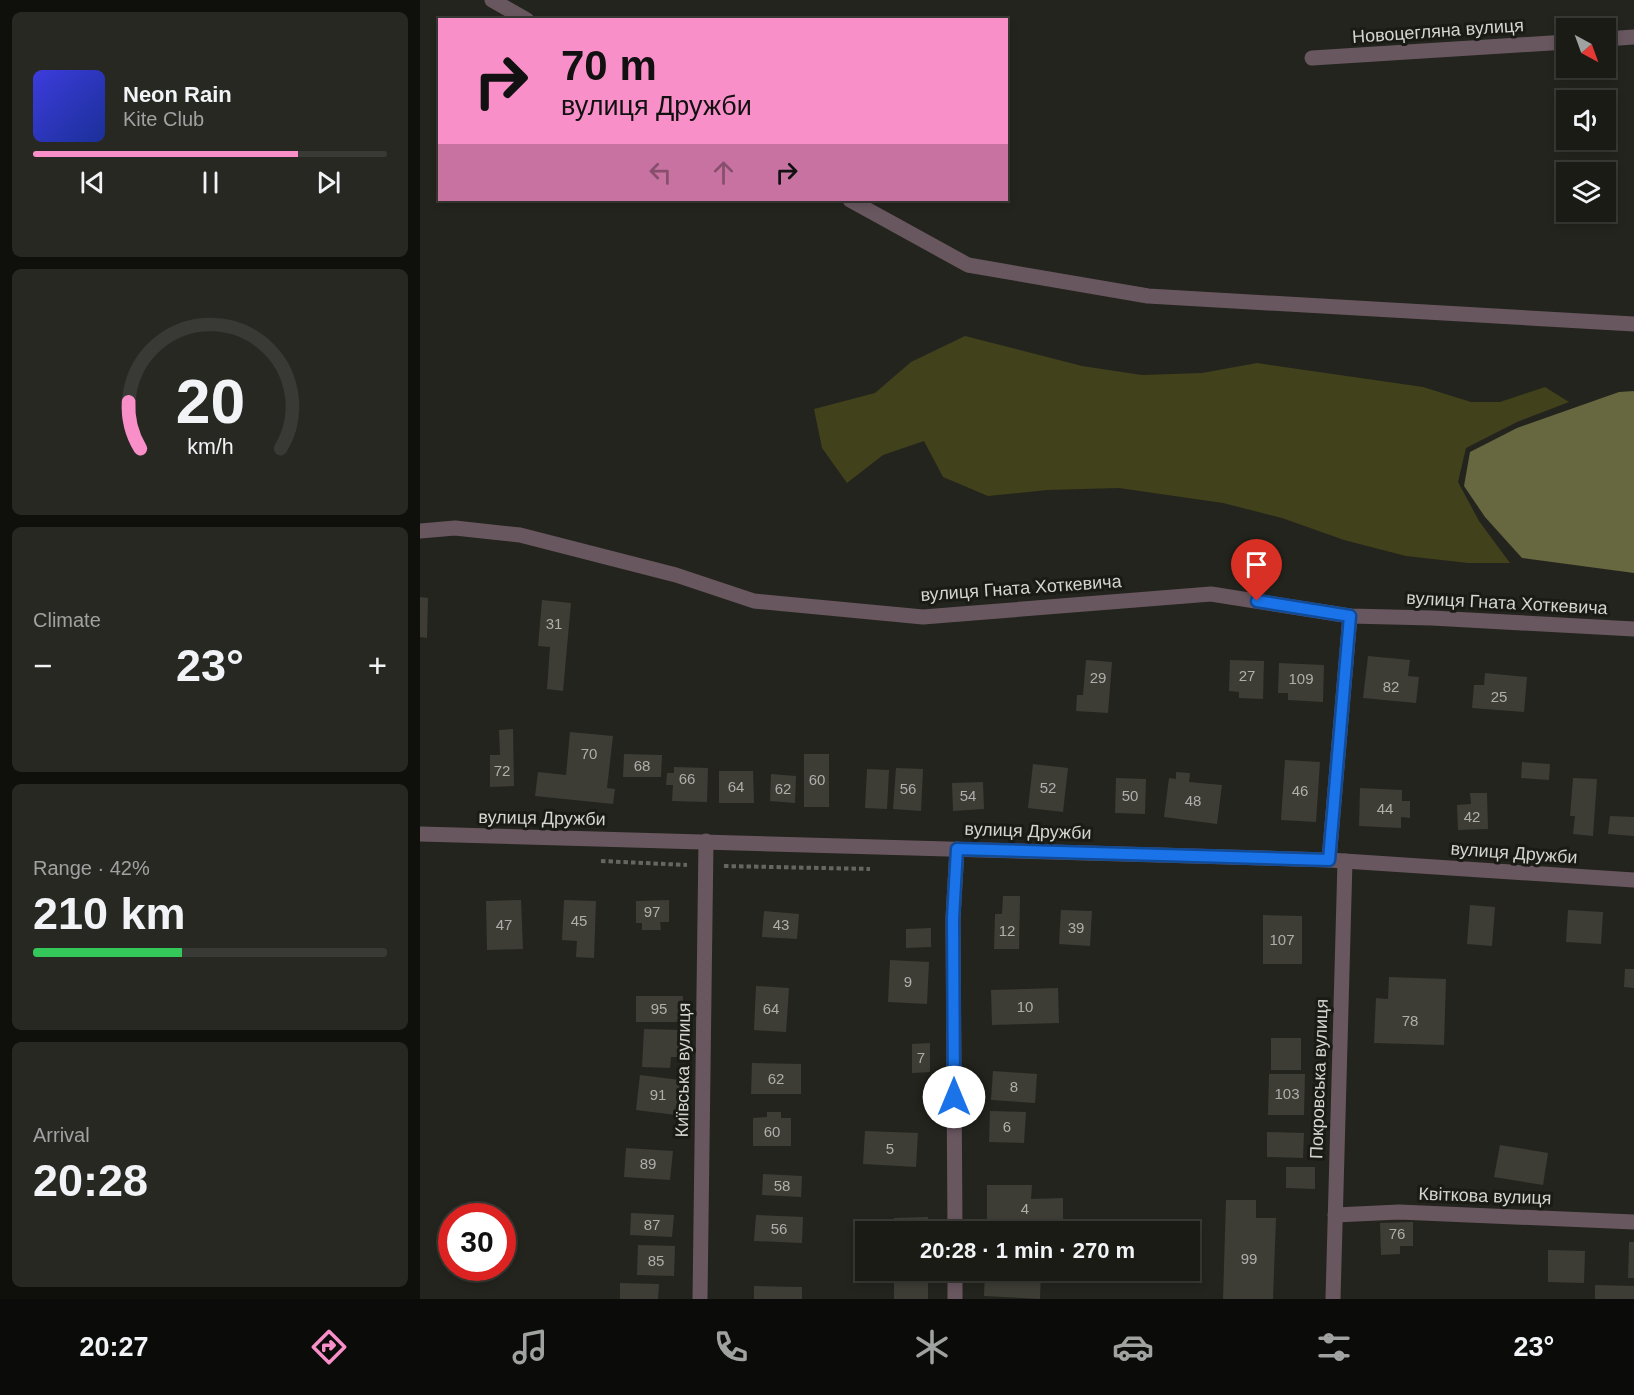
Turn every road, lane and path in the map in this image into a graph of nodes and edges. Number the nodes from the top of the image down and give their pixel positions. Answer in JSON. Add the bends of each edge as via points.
{"nodes":[{"id":1,"x":492,"y":0,"type":"edge"},
{"id":2,"x":524,"y":18,"type":"edge"},
{"id":3,"x":1634,"y":37,"type":"edge"},
{"id":4,"x":1616,"y":38,"type":"edge"},
{"id":5,"x":1556,"y":43,"type":"edge"},
{"id":6,"x":1312,"y":58,"type":"dead end"},
{"id":7,"x":852,"y":201,"type":"edge"},
{"id":8,"x":1634,"y":324,"type":"edge"},
{"id":9,"x":420,"y":531,"type":"edge"},
{"id":10,"x":1350,"y":616,"type":"junction"},
{"id":11,"x":1634,"y":629,"type":"edge"},
{"id":12,"x":420,"y":834,"type":"edge"},
{"id":13,"x":706,"y":841,"type":"junction"},
{"id":14,"x":957,"y":849,"type":"junction"},
{"id":15,"x":1329,"y":860,"type":"junction"},
{"id":16,"x":1345,"y":861,"type":"junction"},
{"id":17,"x":1634,"y":880,"type":"edge"},
{"id":18,"x":1335,"y":1215,"type":"junction"},
{"id":19,"x":955,"y":1221,"type":"edge"},
{"id":20,"x":1634,"y":1222,"type":"edge"},
{"id":21,"x":955,"y":1281,"type":"edge"},
{"id":22,"x":700,"y":1299,"type":"edge"},
{"id":23,"x":955,"y":1299,"type":"edge"},
{"id":24,"x":1333,"y":1299,"type":"edge"}],
"edges":[{"from":1,"to":2,"type":"street"},
{"from":3,"to":4,"type":"street"},
{"from":5,"to":6,"type":"street","name":"Новоцегляна вулиця"},
{"from":7,"to":8,"type":"street","via":[[968,265],[1148,296]]},
{"from":9,"to":10,"type":"street","name":"вулиця Гната Хоткевича","via":[[455,528],[520,535],[676,575],[754,601],[923,617],[1211,594]]},
{"from":10,"to":11,"type":"street","name":"вулиця Гната Хоткевича"},
{"from":10,"to":15,"type":"street"},
{"from":12,"to":13,"type":"street","name":"вулиця Дружби"},
{"from":13,"to":14,"type":"street","name":"вулиця Дружби"},
{"from":13,"to":22,"type":"street","name":"Київська вулиця"},
{"from":14,"to":15,"type":"street","name":"вулиця Дружби"},
{"from":14,"to":19,"type":"street","via":[[953,918]]},
{"from":15,"to":16,"type":"street","name":"вулиця Дружби"},
{"from":16,"to":17,"type":"street","name":"вулиця Дружби"},
{"from":16,"to":18,"type":"street","name":"Покровська вулиця"},
{"from":18,"to":20,"type":"street","name":"Квіткова вулиця","via":[[1399,1212]]},
{"from":18,"to":24,"type":"street","name":"Покровська вулиця"},
{"from":21,"to":23,"type":"street"}]}
